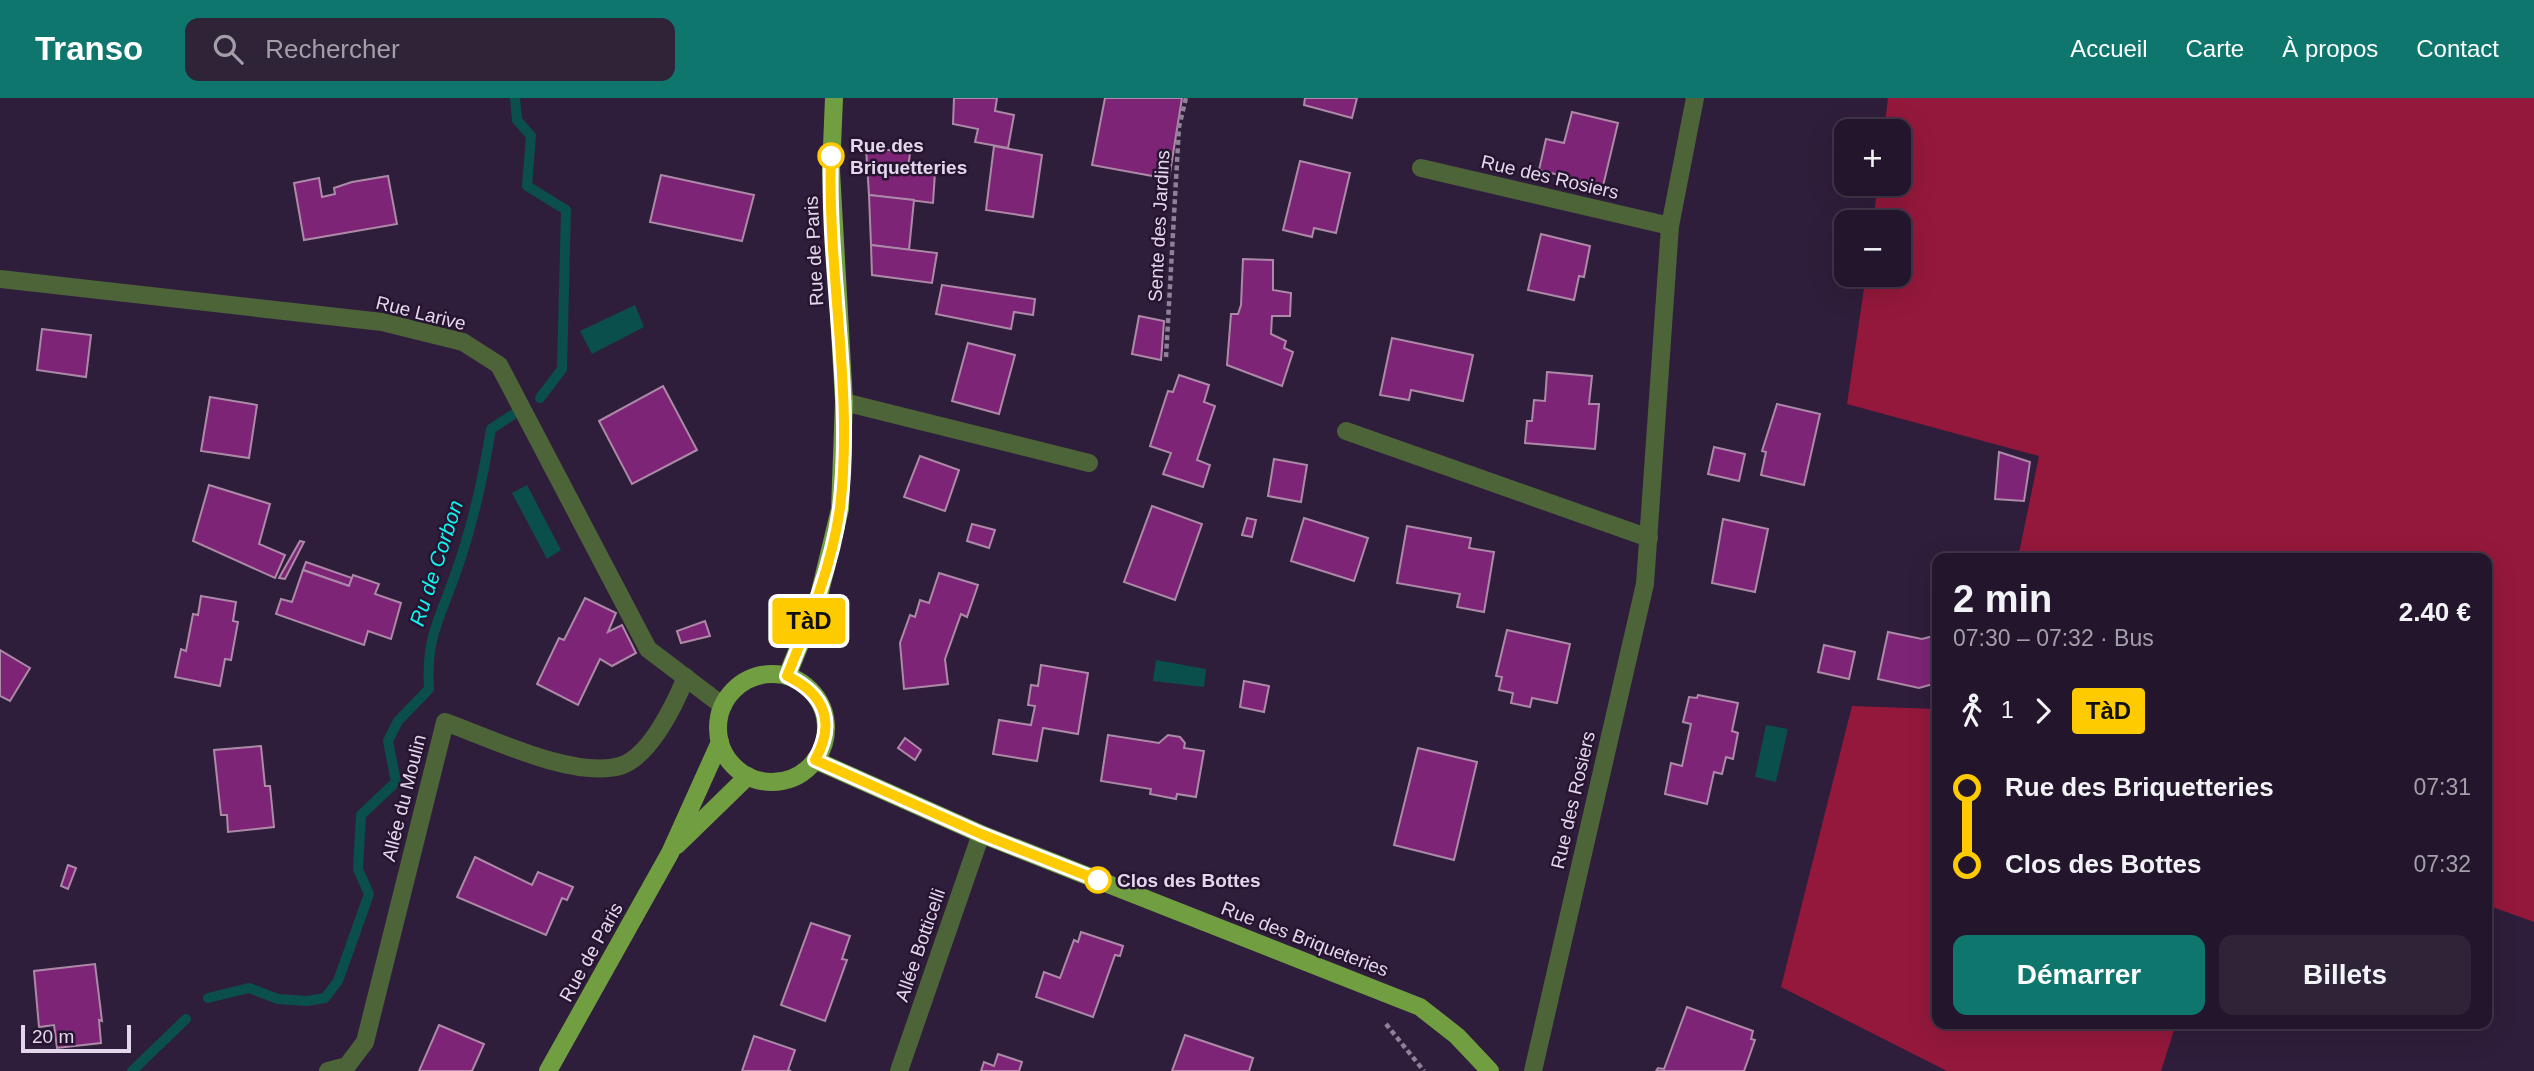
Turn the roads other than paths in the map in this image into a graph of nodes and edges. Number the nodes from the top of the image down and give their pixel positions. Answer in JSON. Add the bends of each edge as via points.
{"nodes":[{"id":1,"x":834,"y":98,"type":"edge"},
{"id":2,"x":1695,"y":98,"type":"edge"},
{"id":3,"x":1421,"y":168,"type":"dead end"},
{"id":4,"x":1670,"y":226,"type":"junction"},
{"id":5,"x":0,"y":279,"type":"edge"},
{"id":6,"x":844,"y":402,"type":"junction"},
{"id":7,"x":1346,"y":431,"type":"dead end"},
{"id":8,"x":1089,"y":463,"type":"dead end"},
{"id":9,"x":1649,"y":538,"type":"junction"},
{"id":10,"x":787,"y":676,"type":"junction"},
{"id":11,"x":685,"y":677,"type":"junction"},
{"id":12,"x":723,"y":706,"type":"junction"},
{"id":13,"x":720,"y":742,"type":"junction"},
{"id":14,"x":815,"y":760,"type":"junction"},
{"id":15,"x":748,"y":776,"type":"junction"},
{"id":16,"x":981,"y":834,"type":"junction"},
{"id":17,"x":670,"y":853,"type":"junction"},
{"id":18,"x":328,"y":1071,"type":"edge"},
{"id":19,"x":548,"y":1071,"type":"edge"},
{"id":20,"x":899,"y":1071,"type":"edge"},
{"id":21,"x":1490,"y":1071,"type":"edge"},
{"id":22,"x":1533,"y":1071,"type":"edge"}],
"edges":[{"from":1,"to":6,"type":"main road","name":"Rue de Paris","via":[[831,171]]},
{"from":2,"to":4,"type":"street","name":"Rue des Rosiers"},
{"from":3,"to":4,"type":"street","name":"Rue des Rosiers"},
{"from":4,"to":9,"type":"street","name":"Rue des Rosiers"},
{"from":5,"to":11,"type":"street","name":"Rue Larive","via":[[382,322],[463,342],[499,365],[648,649]]},
{"from":6,"to":8,"type":"street"},
{"from":6,"to":10,"type":"main road","name":"Rue de Paris","via":[[840,509],[818,600]]},
{"from":7,"to":9,"type":"street"},
{"from":9,"to":22,"type":"street","name":"Rue des Rosiers","via":[[1646,584]]},
{"from":10,"to":12,"type":"main road","via":[[757,676],[742,682]]},
{"from":10,"to":14,"type":"main road","via":[[816,696],[823,710],[826,728]]},
{"from":11,"to":12,"type":"street","name":"Rue Larive"},
{"from":11,"to":18,"type":"street","name":"Allée du Moulin","via":[[675,704],[653,737],[640,754],[621,766],[565,764],[444,722],[365,1042],[347,1066]]},
{"from":12,"to":13,"type":"main road"},
{"from":13,"to":15,"type":"main road","via":[[736,767]]},
{"from":13,"to":17,"type":"main road","name":"Rue de Paris"},
{"from":14,"to":15,"type":"main road","via":[[792,778],[762,781]]},
{"from":14,"to":16,"type":"main road","name":"Rue des Briqueteries"},
{"from":15,"to":17,"type":"main road","name":"Rue de Paris"},
{"from":16,"to":20,"type":"street","name":"Allée Botticelli"},
{"from":16,"to":21,"type":"main road","name":"Rue des Briqueteries","via":[[1420,1007],[1457,1035]]},
{"from":17,"to":19,"type":"main road","name":"Rue de Paris"}]}
